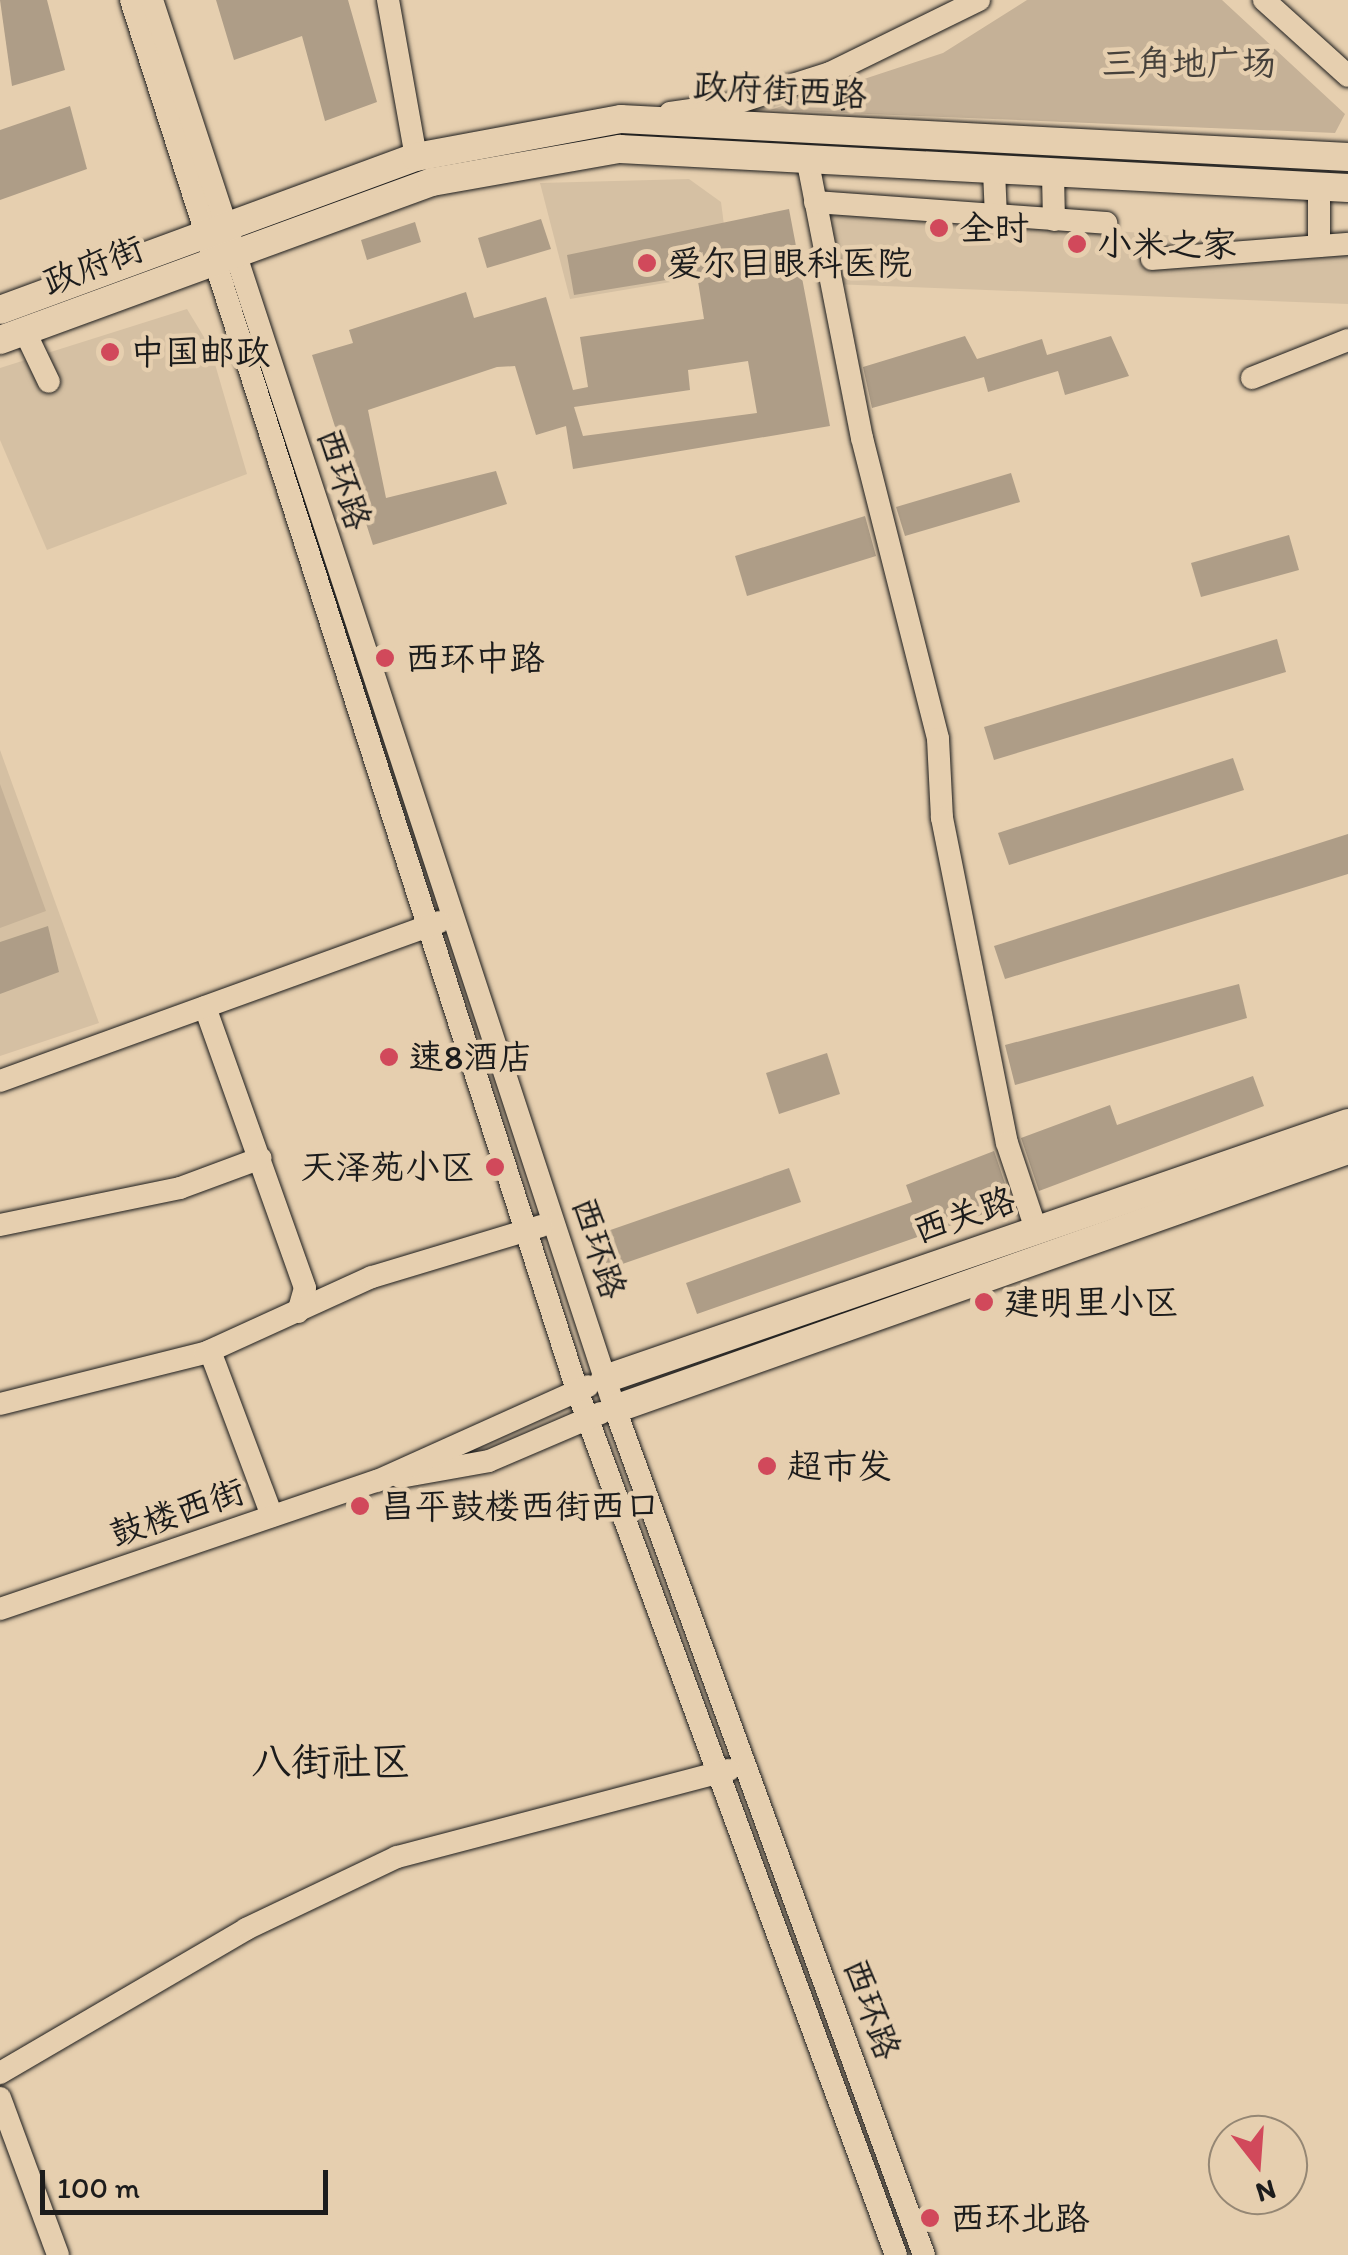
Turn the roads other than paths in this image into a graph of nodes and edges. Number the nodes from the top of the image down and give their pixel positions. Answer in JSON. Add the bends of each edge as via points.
{"nodes":[{"id":1,"x":131,"y":0,"type":"edge"},
{"id":2,"x":152,"y":0,"type":"edge"},
{"id":3,"x":388,"y":0,"type":"edge"},
{"id":4,"x":979,"y":0,"type":"edge"},
{"id":5,"x":1264,"y":0,"type":"edge"},
{"id":6,"x":1348,"y":43,"type":"edge"},
{"id":7,"x":1340,"y":69,"type":"edge"},
{"id":8,"x":621,"y":119,"type":"junction"},
{"id":9,"x":416,"y":157,"type":"junction"},
{"id":10,"x":1348,"y":157,"type":"edge"},
{"id":11,"x":808,"y":163,"type":"junction"},
{"id":12,"x":994,"y":171,"type":"junction"},
{"id":13,"x":1054,"y":174,"type":"junction"},
{"id":14,"x":1319,"y":186,"type":"junction"},
{"id":15,"x":1348,"y":188,"type":"edge"},
{"id":16,"x":814,"y":202,"type":"junction"},
{"id":17,"x":996,"y":216,"type":"junction"},
{"id":18,"x":1054,"y":220,"type":"junction"},
{"id":19,"x":1106,"y":224,"type":"dead end"},
{"id":20,"x":219,"y":244,"type":"junction"},
{"id":21,"x":1348,"y":244,"type":"edge"},
{"id":22,"x":1319,"y":246,"type":"junction"},
{"id":23,"x":1152,"y":259,"type":"dead end"},
{"id":24,"x":0,"y":310,"type":"edge"},
{"id":25,"x":12,"y":336,"type":"edge"},
{"id":26,"x":1348,"y":340,"type":"edge"},
{"id":27,"x":1252,"y":378,"type":"dead end"},
{"id":28,"x":49,"y":382,"type":"dead end"},
{"id":29,"x":439,"y":922,"type":"junction"},
{"id":30,"x":205,"y":1007,"type":"junction"},
{"id":31,"x":0,"y":1080,"type":"edge"},
{"id":32,"x":1348,"y":1123,"type":"edge"},
{"id":33,"x":1348,"y":1150,"type":"edge"},
{"id":34,"x":261,"y":1158,"type":"junction"},
{"id":35,"x":554,"y":1222,"type":"junction"},
{"id":36,"x":0,"y":1225,"type":"edge"},
{"id":37,"x":1036,"y":1229,"type":"junction"},
{"id":38,"x":529,"y":1230,"type":"junction"},
{"id":39,"x":298,"y":1312,"type":"junction"},
{"id":40,"x":210,"y":1351,"type":"junction"},
{"id":41,"x":605,"y":1379,"type":"junction"},
{"id":42,"x":576,"y":1390,"type":"junction"},
{"id":43,"x":0,"y":1404,"type":"edge"},
{"id":44,"x":601,"y":1413,"type":"junction"},
{"id":45,"x":376,"y":1481,"type":"junction"},
{"id":46,"x":272,"y":1516,"type":"junction"},
{"id":47,"x":0,"y":1609,"type":"edge"},
{"id":48,"x":746,"y":1765,"type":"junction"},
{"id":49,"x":718,"y":1773,"type":"junction"},
{"id":50,"x":0,"y":2073,"type":"edge"},
{"id":51,"x":0,"y":2098,"type":"edge"},
{"id":52,"x":58,"y":2255,"type":"edge"},
{"id":53,"x":896,"y":2255,"type":"edge"},
{"id":54,"x":924,"y":2255,"type":"edge"}],
"edges":[{"from":1,"to":20,"type":"street","name":"西环路"},
{"from":2,"to":20,"type":"street","name":"西环路"},
{"from":3,"to":9,"type":"street"},
{"from":4,"to":8,"type":"street","via":[[789,87]]},
{"from":5,"to":7,"type":"street"},
{"from":6,"to":7,"type":"street"},
{"from":8,"to":9,"type":"main road","name":"政府街西路"},
{"from":8,"to":10,"type":"main road","name":"政府街西路"},
{"from":9,"to":20,"type":"main road","name":"政府街西路"},
{"from":11,"to":12,"type":"main road","name":"政府街西路"},
{"from":11,"to":16,"type":"street"},
{"from":11,"to":20,"type":"main road","name":"政府街西路","via":[[620,149],[432,182]]},
{"from":12,"to":13,"type":"main road","name":"政府街西路"},
{"from":12,"to":17,"type":"street"},
{"from":13,"to":14,"type":"main road","name":"政府街西路"},
{"from":13,"to":18,"type":"street"},
{"from":14,"to":15,"type":"main road","name":"政府街西路"},
{"from":14,"to":22,"type":"street"},
{"from":16,"to":17,"type":"street"},
{"from":16,"to":37,"type":"street","via":[[938,739],[942,818],[1007,1143]]},
{"from":17,"to":18,"type":"street"},
{"from":18,"to":19,"type":"street"},
{"from":20,"to":24,"type":"main road","name":"政府街"},
{"from":20,"to":25,"type":"main road","name":"政府街"},
{"from":20,"to":29,"type":"street","name":"西环路"},
{"from":21,"to":22,"type":"street"},
{"from":22,"to":23,"type":"street"},
{"from":25,"to":28,"type":"street"},
{"from":26,"to":27,"type":"street"},
{"from":29,"to":30,"type":"street"},
{"from":29,"to":35,"type":"street","name":"西环路"},
{"from":29,"to":38,"type":"street","name":"西环路"},
{"from":30,"to":31,"type":"street"},
{"from":30,"to":34,"type":"street"},
{"from":32,"to":37,"type":"main road","name":"西关路"},
{"from":33,"to":44,"type":"main road","name":"西关路"},
{"from":34,"to":36,"type":"street","via":[[180,1188]]},
{"from":34,"to":39,"type":"street","via":[[305,1288]]},
{"from":35,"to":38,"type":"street"},
{"from":35,"to":41,"type":"street","name":"西环路"},
{"from":37,"to":41,"type":"main road","name":"西关路"},
{"from":38,"to":39,"type":"street","via":[[372,1277]]},
{"from":38,"to":42,"type":"street","name":"西环路"},
{"from":39,"to":40,"type":"street"},
{"from":40,"to":43,"type":"street"},
{"from":40,"to":46,"type":"street"},
{"from":41,"to":42,"type":"street","name":"鼓楼西街"},
{"from":41,"to":44,"type":"street","name":"西环路"},
{"from":42,"to":44,"type":"street","name":"西环路"},
{"from":42,"to":45,"type":"street","name":"鼓楼西街"},
{"from":44,"to":45,"type":"street","name":"鼓楼西街","via":[[489,1461]]},
{"from":44,"to":48,"type":"street","name":"西环路"},
{"from":44,"to":49,"type":"street","name":"西环路"},
{"from":45,"to":46,"type":"street","name":"鼓楼西街"},
{"from":46,"to":47,"type":"street","name":"鼓楼西街"},
{"from":48,"to":49,"type":"street"},
{"from":48,"to":54,"type":"street","name":"西环路"},
{"from":49,"to":50,"type":"street","via":[[397,1856],[246,1929]]},
{"from":49,"to":53,"type":"street","name":"西环路"},
{"from":51,"to":52,"type":"street"}]}
